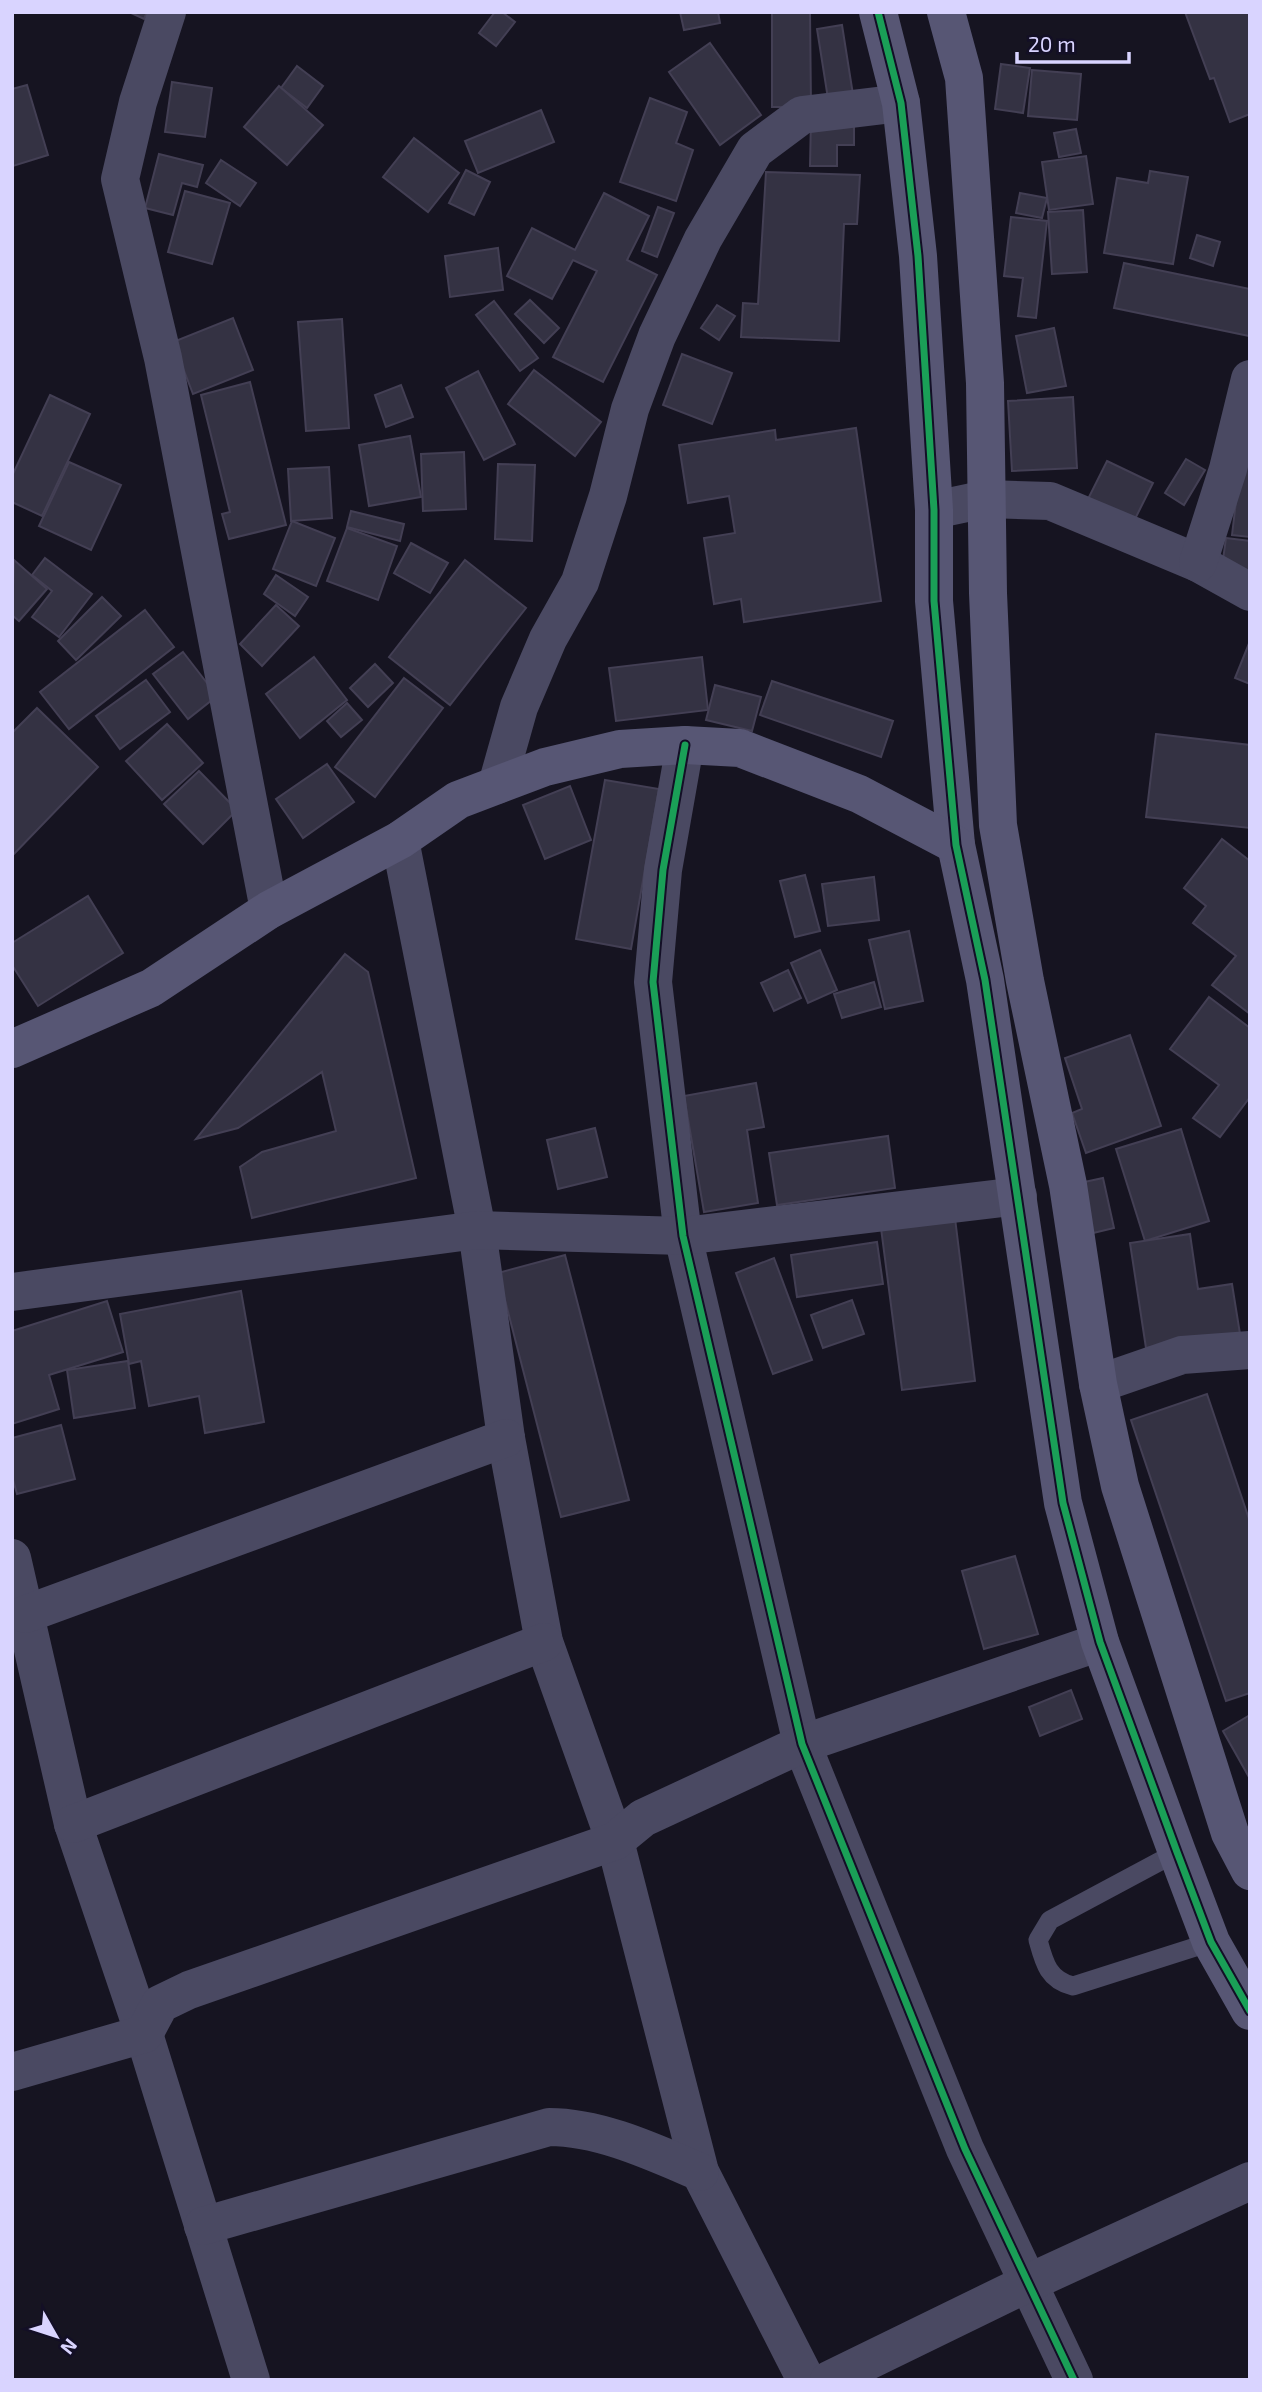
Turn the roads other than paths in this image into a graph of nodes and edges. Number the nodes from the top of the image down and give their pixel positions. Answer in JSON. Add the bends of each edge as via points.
{"nodes":[{"id":1,"x":167,"y":12,"type":"edge"},
{"id":2,"x":878,"y":12,"type":"edge"},
{"id":3,"x":946,"y":12,"type":"edge"},
{"id":4,"x":901,"y":103,"type":"junction"},
{"id":5,"x":973,"y":249,"type":"junction"},
{"id":6,"x":918,"y":256,"type":"junction"},
{"id":7,"x":1250,"y":379,"type":"edge"},
{"id":8,"x":986,"y":499,"type":"junction"},
{"id":9,"x":934,"y":510,"type":"junction"},
{"id":10,"x":1198,"y":563,"type":"junction"},
{"id":11,"x":1250,"y":592,"type":"edge"},
{"id":12,"x":685,"y":746,"type":"junction"},
{"id":13,"x":497,"y":785,"type":"junction"},
{"id":14,"x":400,"y":840,"type":"junction"},
{"id":15,"x":956,"y":845,"type":"junction"},
{"id":16,"x":269,"y":910,"type":"junction"},
{"id":17,"x":12,"y":1049,"type":"edge"},
{"id":18,"x":1018,"y":1196,"type":"junction"},
{"id":19,"x":477,"y":1230,"type":"junction"},
{"id":20,"x":683,"y":1236,"type":"junction"},
{"id":21,"x":12,"y":1292,"type":"edge"},
{"id":22,"x":1250,"y":1350,"type":"edge"},
{"id":23,"x":1098,"y":1384,"type":"junction"},
{"id":24,"x":506,"y":1438,"type":"junction"},
{"id":25,"x":12,"y":1558,"type":"edge"},
{"id":26,"x":26,"y":1614,"type":"junction"},
{"id":27,"x":544,"y":1642,"type":"junction"},
{"id":28,"x":1100,"y":1642,"type":"junction"},
{"id":29,"x":803,"y":1744,"type":"junction"},
{"id":30,"x":73,"y":1824,"type":"junction"},
{"id":31,"x":615,"y":1841,"type":"junction"},
{"id":32,"x":1177,"y":1852,"type":"junction"},
{"id":33,"x":1250,"y":1871,"type":"edge"},
{"id":34,"x":1211,"y":1942,"type":"junction"},
{"id":35,"x":1250,"y":2011,"type":"edge"},
{"id":36,"x":144,"y":2034,"type":"junction"},
{"id":37,"x":12,"y":2072,"type":"edge"},
{"id":38,"x":700,"y":2172,"type":"junction"},
{"id":39,"x":1250,"y":2181,"type":"edge"},
{"id":40,"x":203,"y":2227,"type":"junction"},
{"id":41,"x":1028,"y":2283,"type":"junction"},
{"id":42,"x":251,"y":2380,"type":"edge"},
{"id":43,"x":806,"y":2380,"type":"edge"},
{"id":44,"x":829,"y":2380,"type":"edge"},
{"id":45,"x":1074,"y":2380,"type":"edge"}],
"edges":[{"from":1,"to":16,"type":"street","via":[[138,102],[120,179],[163,358]]},
{"from":2,"to":4,"type":"street"},
{"from":3,"to":5,"type":"street","via":[[964,78]]},
{"from":4,"to":6,"type":"street"},
{"from":4,"to":13,"type":"street","via":[[802,115],[755,150],[703,239],[657,336],[630,409],[580,582],[548,639],[519,706]]},
{"from":5,"to":6,"type":"street"},
{"from":5,"to":8,"type":"street","via":[[985,383]]},
{"from":6,"to":9,"type":"street"},
{"from":7,"to":10,"type":"street"},
{"from":8,"to":9,"type":"street"},
{"from":8,"to":10,"type":"street","via":[[1050,501]]},
{"from":8,"to":23,"type":"street","via":[[998,825],[1068,1185]]},
{"from":9,"to":15,"type":"street","via":[[934,601]]},
{"from":10,"to":11,"type":"street"},
{"from":12,"to":13,"type":"street","via":[[620,749],[545,767]]},
{"from":12,"to":15,"type":"street","via":[[740,748],[859,794]]},
{"from":12,"to":20,"type":"street","via":[[663,870],[653,982]]},
{"from":13,"to":14,"type":"street","via":[[458,800]]},
{"from":14,"to":16,"type":"street"},
{"from":14,"to":19,"type":"street"},
{"from":15,"to":18,"type":"street","via":[[985,980]]},
{"from":16,"to":17,"type":"street","via":[[151,988]]},
{"from":18,"to":20,"type":"street"},
{"from":18,"to":28,"type":"street","via":[[1063,1503]]},
{"from":19,"to":20,"type":"street"},
{"from":19,"to":21,"type":"street"},
{"from":19,"to":24,"type":"street"},
{"from":20,"to":29,"type":"street"},
{"from":22,"to":23,"type":"street","via":[[1182,1355]]},
{"from":23,"to":33,"type":"street","via":[[1120,1486],[1230,1833]]},
{"from":24,"to":26,"type":"street"},
{"from":24,"to":27,"type":"street"},
{"from":25,"to":26,"type":"street"},
{"from":26,"to":30,"type":"street"},
{"from":27,"to":30,"type":"street"},
{"from":27,"to":31,"type":"street"},
{"from":28,"to":29,"type":"street"},
{"from":28,"to":32,"type":"street"},
{"from":29,"to":31,"type":"street","via":[[643,1818]]},
{"from":29,"to":41,"type":"street","via":[[965,2149]]},
{"from":30,"to":36,"type":"street"},
{"from":31,"to":36,"type":"street","via":[[189,1990],[160,2004]]},
{"from":31,"to":38,"type":"street"},
{"from":32,"to":34,"type":"street"},
{"from":32,"to":34,"type":"lane","via":[[1050,1920],[1038,1940],[1044,1960],[1050,1974],[1073,1986]]},
{"from":34,"to":35,"type":"street"},
{"from":36,"to":37,"type":"street"},
{"from":36,"to":40,"type":"street"},
{"from":38,"to":40,"type":"street","via":[[634,2145],[571,2127],[549,2127]]},
{"from":38,"to":43,"type":"street"},
{"from":39,"to":41,"type":"street"},
{"from":40,"to":42,"type":"street"},
{"from":41,"to":44,"type":"street"},
{"from":41,"to":45,"type":"street"}]}
